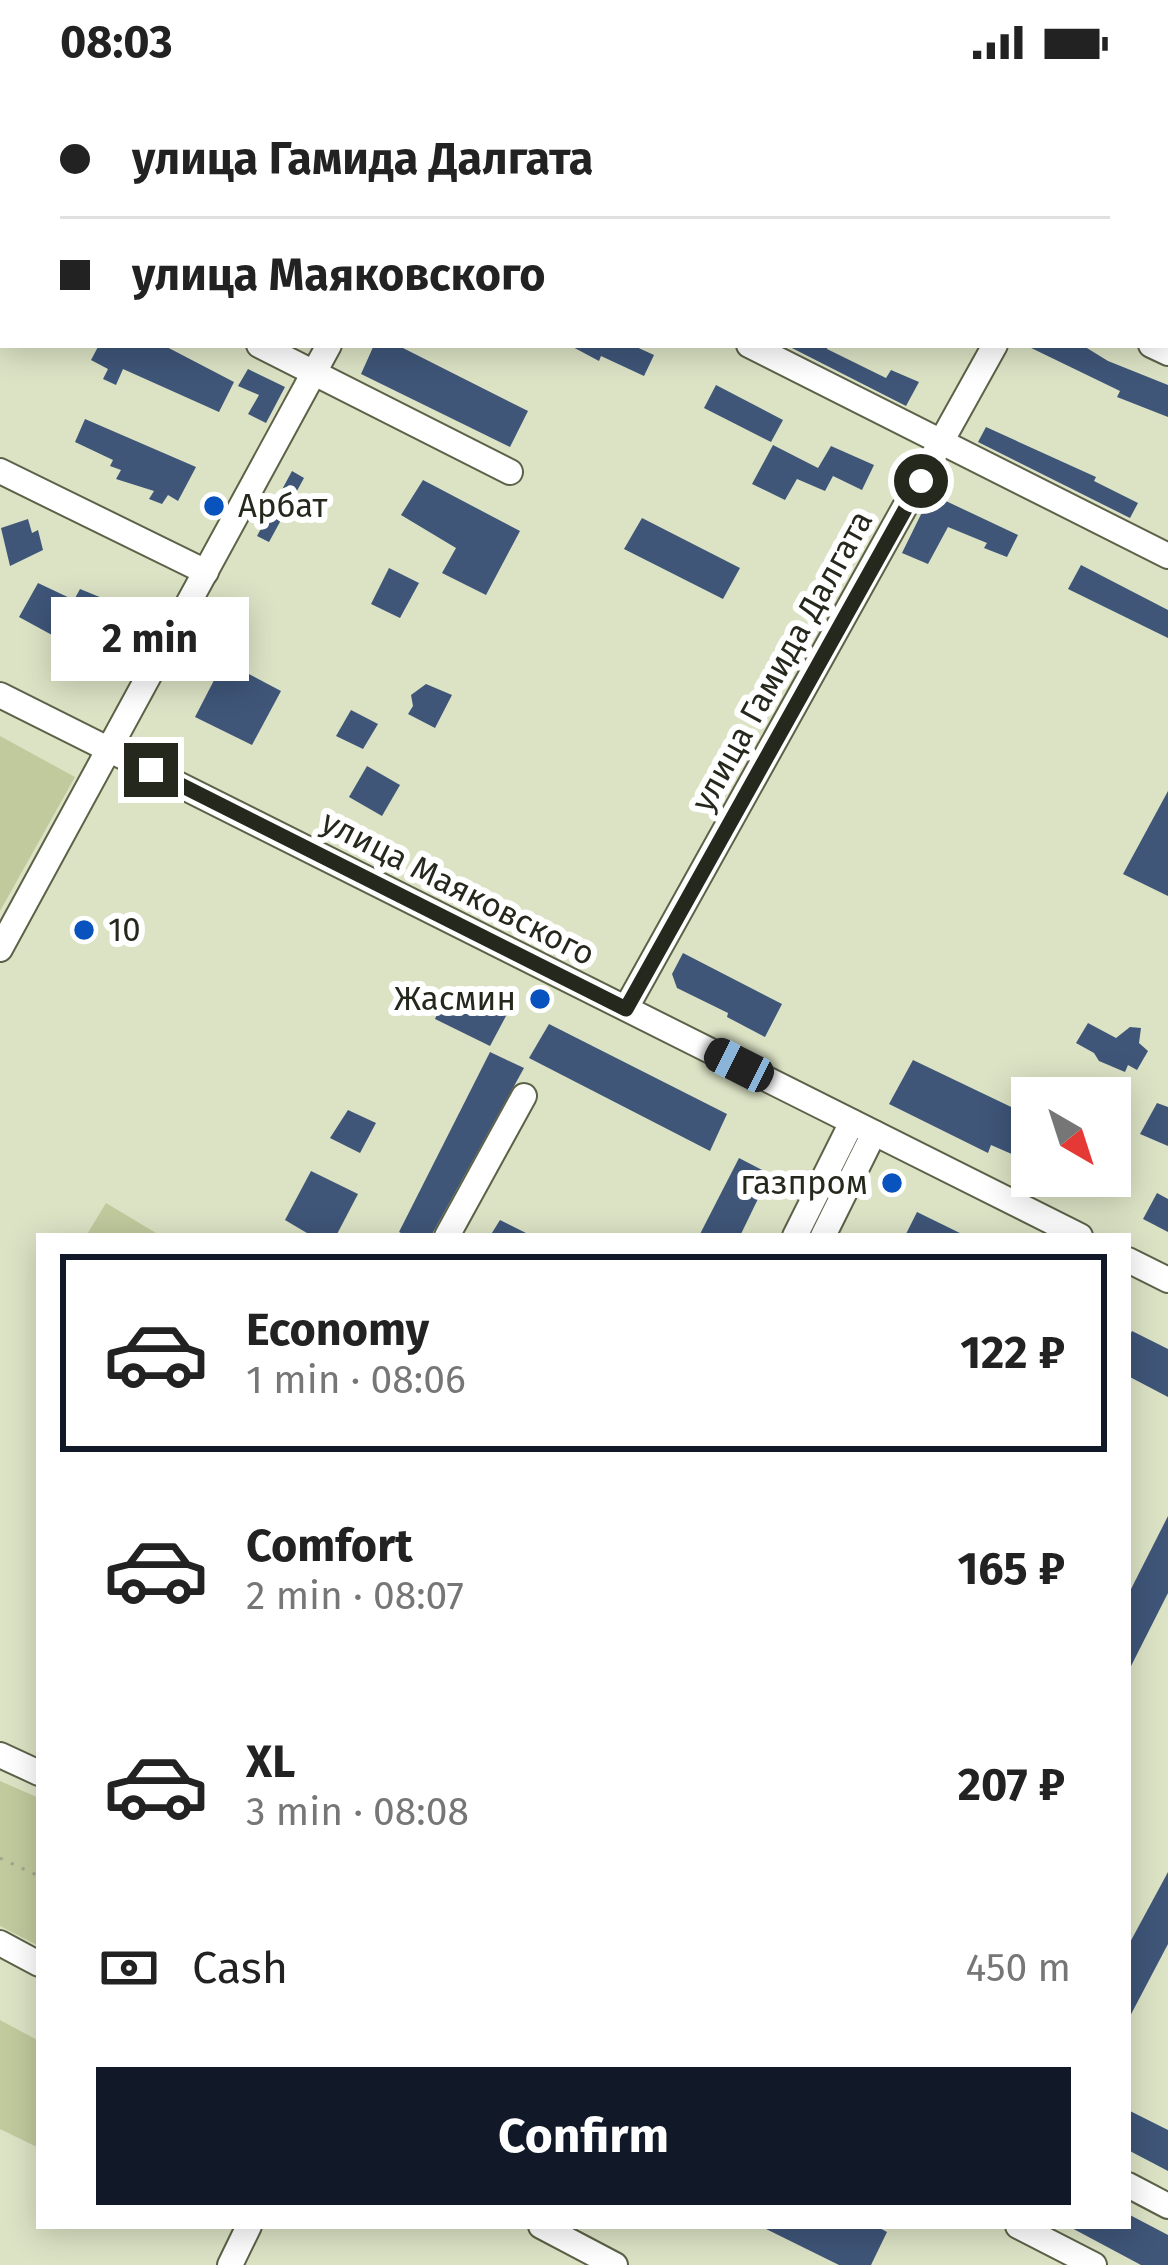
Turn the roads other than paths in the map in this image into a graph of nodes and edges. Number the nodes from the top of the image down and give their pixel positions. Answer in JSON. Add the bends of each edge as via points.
{"nodes":[{"id":1,"x":265,"y":348,"type":"edge"},
{"id":2,"x":327,"y":348,"type":"edge"},
{"id":3,"x":755,"y":348,"type":"edge"},
{"id":4,"x":992,"y":348,"type":"edge"},
{"id":5,"x":314,"y":373,"type":"junction"},
{"id":6,"x":944,"y":441,"type":"junction"},
{"id":7,"x":0,"y":471,"type":"edge"},
{"id":8,"x":510,"y":472,"type":"dead end"},
{"id":9,"x":1168,"y":556,"type":"edge"},
{"id":10,"x":206,"y":572,"type":"junction"},
{"id":11,"x":0,"y":695,"type":"edge"},
{"id":12,"x":109,"y":750,"type":"junction"},
{"id":13,"x":0,"y":949,"type":"edge"},
{"id":14,"x":626,"y":1009,"type":"junction"},
{"id":15,"x":524,"y":1096,"type":"dead end"},
{"id":16,"x":863,"y":1127,"type":"junction"},
{"id":17,"x":449,"y":1233,"type":"edge"},
{"id":18,"x":797,"y":1233,"type":"edge"},
{"id":19,"x":825,"y":1233,"type":"edge"},
{"id":20,"x":1074,"y":1233,"type":"edge"},
{"id":21,"x":1131,"y":1262,"type":"edge"},
{"id":22,"x":1168,"y":1280,"type":"edge"},
{"id":23,"x":0,"y":1755,"type":"edge"},
{"id":24,"x":36,"y":1772,"type":"edge"},
{"id":25,"x":0,"y":1943,"type":"edge"},
{"id":26,"x":36,"y":1962,"type":"edge"},
{"id":27,"x":1131,"y":2188,"type":"edge"},
{"id":28,"x":1168,"y":2206,"type":"edge"},
{"id":29,"x":248,"y":2229,"type":"edge"},
{"id":30,"x":546,"y":2229,"type":"edge"},
{"id":31,"x":1024,"y":2229,"type":"edge"},
{"id":32,"x":598,"y":2261,"type":"edge"},
{"id":33,"x":230,"y":2265,"type":"edge"},
{"id":34,"x":1094,"y":2265,"type":"edge"}],
"edges":[{"from":1,"to":5,"type":"street"},
{"from":2,"to":5,"type":"street"},
{"from":3,"to":6,"type":"street"},
{"from":4,"to":6,"type":"street","name":"улица Гамида Далгата"},
{"from":5,"to":8,"type":"street"},
{"from":5,"to":10,"type":"street"},
{"from":6,"to":9,"type":"street"},
{"from":6,"to":14,"type":"street","name":"улица Гамида Далгата"},
{"from":7,"to":10,"type":"street"},
{"from":10,"to":12,"type":"street"},
{"from":11,"to":12,"type":"street","name":"улица Маяковского"},
{"from":12,"to":13,"type":"street"},
{"from":12,"to":14,"type":"street","name":"улица Маяковского"},
{"from":14,"to":16,"type":"street","name":"улица Маяковского"},
{"from":15,"to":17,"type":"street"},
{"from":16,"to":18,"type":"street"},
{"from":16,"to":19,"type":"street"},
{"from":16,"to":20,"type":"street","name":"улица Маяковского"},
{"from":21,"to":22,"type":"street"},
{"from":23,"to":24,"type":"street"},
{"from":25,"to":26,"type":"street"},
{"from":27,"to":28,"type":"street"},
{"from":29,"to":33,"type":"street"},
{"from":30,"to":32,"type":"street"},
{"from":31,"to":34,"type":"street"}]}
